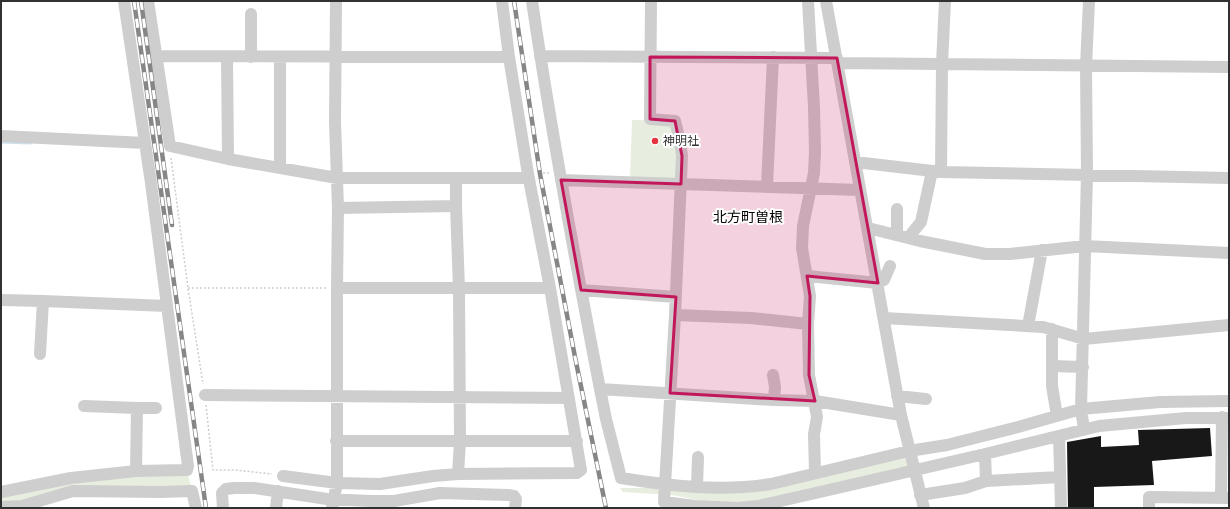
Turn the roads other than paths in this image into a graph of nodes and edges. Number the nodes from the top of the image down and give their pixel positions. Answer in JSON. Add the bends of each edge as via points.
{"nodes":[{"id":1,"x":124,"y":1,"type":"edge"},
{"id":2,"x":148,"y":1,"type":"edge"},
{"id":3,"x":336,"y":1,"type":"edge"},
{"id":4,"x":502,"y":1,"type":"edge"},
{"id":5,"x":532,"y":1,"type":"edge"},
{"id":6,"x":651,"y":1,"type":"edge"},
{"id":7,"x":808,"y":1,"type":"edge"},
{"id":8,"x":826,"y":1,"type":"edge"},
{"id":9,"x":945,"y":1,"type":"edge"},
{"id":10,"x":1088,"y":1,"type":"edge"},
{"id":11,"x":251,"y":14,"type":"dead end"},
{"id":12,"x":156,"y":56,"type":"junction"},
{"id":13,"x":540,"y":56,"type":"junction"},
{"id":14,"x":227,"y":57,"type":"junction"},
{"id":15,"x":251,"y":57,"type":"junction"},
{"id":16,"x":280,"y":57,"type":"junction"},
{"id":17,"x":336,"y":57,"type":"junction"},
{"id":18,"x":509,"y":57,"type":"junction"},
{"id":19,"x":650,"y":57,"type":"junction"},
{"id":20,"x":773,"y":57,"type":"junction"},
{"id":21,"x":811,"y":58,"type":"junction"},
{"id":22,"x":838,"y":60,"type":"junction"},
{"id":23,"x":942,"y":64,"type":"junction"},
{"id":24,"x":1086,"y":66,"type":"junction"},
{"id":25,"x":1229,"y":67,"type":"edge"},
{"id":26,"x":1,"y":136,"type":"edge"},
{"id":27,"x":145,"y":143,"type":"junction"},
{"id":28,"x":228,"y":159,"type":"junction"},
{"id":29,"x":854,"y":162,"type":"junction"},
{"id":30,"x":280,"y":168,"type":"junction"},
{"id":31,"x":937,"y":172,"type":"junction"},
{"id":32,"x":1087,"y":175,"type":"junction"},
{"id":33,"x":528,"y":176,"type":"junction"},
{"id":34,"x":560,"y":176,"type":"junction"},
{"id":35,"x":337,"y":178,"type":"junction"},
{"id":36,"x":456,"y":178,"type":"junction"},
{"id":37,"x":1229,"y":178,"type":"edge"},
{"id":38,"x":681,"y":184,"type":"junction"},
{"id":39,"x":767,"y":186,"type":"junction"},
{"id":40,"x":812,"y":189,"type":"junction"},
{"id":41,"x":860,"y":190,"type":"junction"},
{"id":42,"x":456,"y":206,"type":"junction"},
{"id":43,"x":338,"y":208,"type":"junction"},
{"id":44,"x":897,"y":209,"type":"dead end"},
{"id":45,"x":868,"y":228,"type":"junction"},
{"id":46,"x":903,"y":237,"type":"junction"},
{"id":47,"x":1086,"y":246,"type":"junction"},
{"id":48,"x":1042,"y":250,"type":"junction"},
{"id":49,"x":1229,"y":253,"type":"edge"},
{"id":50,"x":890,"y":266,"type":"dead end"},
{"id":51,"x":807,"y":276,"type":"junction"},
{"id":52,"x":878,"y":283,"type":"junction"},
{"id":53,"x":337,"y":288,"type":"junction"},
{"id":54,"x":550,"y":288,"type":"junction"},
{"id":55,"x":459,"y":289,"type":"junction"},
{"id":56,"x":581,"y":290,"type":"junction"},
{"id":57,"x":676,"y":298,"type":"junction"},
{"id":58,"x":1,"y":300,"type":"edge"},
{"id":59,"x":43,"y":301,"type":"junction"},
{"id":60,"x":167,"y":306,"type":"junction"},
{"id":61,"x":675,"y":315,"type":"junction"},
{"id":62,"x":884,"y":318,"type":"junction"},
{"id":63,"x":808,"y":324,"type":"junction"},
{"id":64,"x":1229,"y":325,"type":"edge"},
{"id":65,"x":1028,"y":326,"type":"junction"},
{"id":66,"x":1052,"y":330,"type":"junction"},
{"id":67,"x":1084,"y":339,"type":"junction"},
{"id":68,"x":40,"y":354,"type":"dead end"},
{"id":69,"x":1052,"y":366,"type":"junction"},
{"id":70,"x":1083,"y":367,"type":"junction"},
{"id":71,"x":773,"y":375,"type":"dead end"},
{"id":72,"x":600,"y":389,"type":"junction"},
{"id":73,"x":670,"y":393,"type":"junction"},
{"id":74,"x":204,"y":395,"type":"road end"},
{"id":75,"x":897,"y":396,"type":"junction"},
{"id":76,"x":337,"y":397,"type":"junction"},
{"id":77,"x":459,"y":398,"type":"junction"},
{"id":78,"x":569,"y":398,"type":"junction"},
{"id":79,"x":926,"y":399,"type":"dead end"},
{"id":80,"x":774,"y":400,"type":"junction"},
{"id":81,"x":814,"y":401,"type":"junction"},
{"id":82,"x":1229,"y":401,"type":"edge"},
{"id":83,"x":84,"y":406,"type":"dead end"},
{"id":84,"x":137,"y":408,"type":"junction"},
{"id":85,"x":156,"y":408,"type":"dead end"},
{"id":86,"x":1081,"y":409,"type":"junction"},
{"id":87,"x":900,"y":415,"type":"junction"},
{"id":88,"x":1057,"y":416,"type":"junction"},
{"id":89,"x":1226,"y":418,"type":"edge"},
{"id":90,"x":1084,"y":429,"type":"junction"},
{"id":91,"x":1059,"y":436,"type":"junction"},
{"id":92,"x":336,"y":441,"type":"junction"},
{"id":93,"x":460,"y":441,"type":"junction"},
{"id":94,"x":577,"y":441,"type":"junction"},
{"id":95,"x":909,"y":451,"type":"junction"},
{"id":96,"x":985,"y":454,"type":"junction"},
{"id":97,"x":698,"y":457,"type":"dead end"},
{"id":98,"x":177,"y":470,"type":"junction"},
{"id":99,"x":914,"y":470,"type":"junction"},
{"id":100,"x":134,"y":471,"type":"junction"},
{"id":101,"x":1225,"y":472,"type":"edge"},
{"id":102,"x":458,"y":474,"type":"junction"},
{"id":103,"x":815,"y":474,"type":"junction"},
{"id":104,"x":283,"y":476,"type":"road end"},
{"id":105,"x":1060,"y":477,"type":"junction"},
{"id":106,"x":71,"y":478,"type":"junction"},
{"id":107,"x":986,"y":481,"type":"junction"},
{"id":108,"x":337,"y":483,"type":"junction"},
{"id":109,"x":665,"y":484,"type":"junction"},
{"id":110,"x":697,"y":487,"type":"junction"},
{"id":111,"x":278,"y":491,"type":"junction"},
{"id":112,"x":1,"y":492,"type":"edge"},
{"id":113,"x":73,"y":492,"type":"junction"},
{"id":114,"x":132,"y":492,"type":"junction"},
{"id":115,"x":177,"y":492,"type":"junction"},
{"id":116,"x":920,"y":495,"type":"junction"},
{"id":117,"x":1227,"y":500,"type":"edge"},
{"id":118,"x":333,"y":504,"type":"edge"},
{"id":119,"x":379,"y":504,"type":"edge"},
{"id":120,"x":1,"y":507,"type":"edge"},
{"id":121,"x":196,"y":508,"type":"edge"},
{"id":122,"x":223,"y":508,"type":"edge"},
{"id":123,"x":276,"y":508,"type":"edge"},
{"id":124,"x":515,"y":508,"type":"edge"},
{"id":125,"x":737,"y":508,"type":"edge"},
{"id":126,"x":924,"y":508,"type":"edge"},
{"id":127,"x":1061,"y":508,"type":"edge"},
{"id":128,"x":1149,"y":508,"type":"edge"}],
"edges":[{"from":1,"to":27,"type":"street"},
{"from":2,"to":12,"type":"street"},
{"from":3,"to":17,"type":"street"},
{"from":4,"to":18,"type":"street"},
{"from":5,"to":13,"type":"street"},
{"from":6,"to":19,"type":"street"},
{"from":7,"to":21,"type":"street"},
{"from":8,"to":22,"type":"street"},
{"from":9,"to":23,"type":"street"},
{"from":10,"to":24,"type":"street"},
{"from":11,"to":15,"type":"street"},
{"from":12,"to":14,"type":"street"},
{"from":12,"to":28,"type":"street","via":[[170,146]]},
{"from":13,"to":19,"type":"street"},
{"from":13,"to":34,"type":"street"},
{"from":14,"to":15,"type":"street"},
{"from":14,"to":28,"type":"street"},
{"from":15,"to":16,"type":"street"},
{"from":16,"to":17,"type":"street"},
{"from":16,"to":30,"type":"street"},
{"from":17,"to":18,"type":"street"},
{"from":17,"to":35,"type":"street"},
{"from":18,"to":33,"type":"street"},
{"from":19,"to":20,"type":"street"},
{"from":19,"to":38,"type":"street","via":[[650,119],[675,121],[682,156]]},
{"from":20,"to":21,"type":"street"},
{"from":20,"to":39,"type":"street"},
{"from":21,"to":22,"type":"street"},
{"from":21,"to":40,"type":"street","via":[[815,152]]},
{"from":22,"to":23,"type":"street"},
{"from":22,"to":29,"type":"street"},
{"from":23,"to":24,"type":"street"},
{"from":23,"to":31,"type":"street"},
{"from":24,"to":25,"type":"street"},
{"from":24,"to":32,"type":"street"},
{"from":26,"to":27,"type":"street"},
{"from":27,"to":60,"type":"street"},
{"from":28,"to":30,"type":"street"},
{"from":29,"to":31,"type":"street"},
{"from":29,"to":41,"type":"street"},
{"from":30,"to":35,"type":"street"},
{"from":31,"to":32,"type":"street"},
{"from":31,"to":46,"type":"street","via":[[921,222]]},
{"from":32,"to":37,"type":"street"},
{"from":32,"to":47,"type":"street"},
{"from":33,"to":36,"type":"street"},
{"from":33,"to":54,"type":"street"},
{"from":34,"to":38,"type":"street"},
{"from":34,"to":56,"type":"street"},
{"from":35,"to":36,"type":"street"},
{"from":35,"to":43,"type":"street"},
{"from":36,"to":42,"type":"street"},
{"from":38,"to":39,"type":"street"},
{"from":38,"to":57,"type":"street"},
{"from":39,"to":40,"type":"street"},
{"from":40,"to":41,"type":"street"},
{"from":40,"to":51,"type":"street","via":[[803,226],[802,248]]},
{"from":41,"to":45,"type":"street"},
{"from":42,"to":43,"type":"street"},
{"from":42,"to":55,"type":"street"},
{"from":43,"to":53,"type":"street"},
{"from":44,"to":46,"type":"street"},
{"from":45,"to":46,"type":"street"},
{"from":45,"to":52,"type":"street"},
{"from":46,"to":48,"type":"street","via":[[985,254]]},
{"from":47,"to":48,"type":"street"},
{"from":47,"to":49,"type":"street"},
{"from":47,"to":67,"type":"street"},
{"from":48,"to":65,"type":"street"},
{"from":50,"to":52,"type":"street","via":[[884,280]]},
{"from":51,"to":52,"type":"street"},
{"from":51,"to":63,"type":"street","via":[[810,296]]},
{"from":52,"to":62,"type":"street"},
{"from":53,"to":55,"type":"street"},
{"from":53,"to":76,"type":"street"},
{"from":54,"to":55,"type":"street"},
{"from":54,"to":78,"type":"street"},
{"from":55,"to":77,"type":"street"},
{"from":56,"to":57,"type":"street"},
{"from":56,"to":72,"type":"street"},
{"from":57,"to":61,"type":"street"},
{"from":58,"to":59,"type":"street"},
{"from":59,"to":60,"type":"street"},
{"from":59,"to":68,"type":"street"},
{"from":60,"to":98,"type":"street","via":[[188,461],[186,470]]},
{"from":61,"to":63,"type":"street","via":[[751,318]]},
{"from":61,"to":73,"type":"street"},
{"from":62,"to":65,"type":"street"},
{"from":62,"to":75,"type":"street"},
{"from":63,"to":81,"type":"street","via":[[809,375]]},
{"from":64,"to":67,"type":"street"},
{"from":65,"to":66,"type":"street"},
{"from":66,"to":67,"type":"street"},
{"from":66,"to":69,"type":"street"},
{"from":67,"to":70,"type":"street"},
{"from":69,"to":70,"type":"street"},
{"from":69,"to":88,"type":"street"},
{"from":70,"to":86,"type":"street"},
{"from":71,"to":80,"type":"street"},
{"from":72,"to":73,"type":"street"},
{"from":72,"to":109,"type":"street","via":[[621,478]]},
{"from":73,"to":80,"type":"street"},
{"from":73,"to":109,"type":"street"},
{"from":74,"to":76,"type":"street"},
{"from":75,"to":79,"type":"street"},
{"from":75,"to":87,"type":"street"},
{"from":76,"to":77,"type":"street"},
{"from":76,"to":92,"type":"street"},
{"from":77,"to":78,"type":"street"},
{"from":77,"to":93,"type":"street"},
{"from":78,"to":94,"type":"street"},
{"from":80,"to":81,"type":"street"},
{"from":81,"to":87,"type":"street"},
{"from":81,"to":103,"type":"street","via":[[817,417],[814,434]]},
{"from":82,"to":86,"type":"street","via":[[1160,402]]},
{"from":83,"to":84,"type":"street"},
{"from":84,"to":85,"type":"street"},
{"from":84,"to":100,"type":"street"},
{"from":86,"to":88,"type":"street"},
{"from":86,"to":90,"type":"street"},
{"from":87,"to":95,"type":"street"},
{"from":88,"to":95,"type":"street","via":[[954,443]]},
{"from":89,"to":90,"type":"street","via":[[1186,418]]},
{"from":89,"to":101,"type":"street"},
{"from":90,"to":91,"type":"street"},
{"from":91,"to":96,"type":"street"},
{"from":91,"to":105,"type":"street"},
{"from":92,"to":93,"type":"street"},
{"from":92,"to":108,"type":"street"},
{"from":93,"to":94,"type":"street"},
{"from":93,"to":102,"type":"street"},
{"from":94,"to":102,"type":"street","via":[[581,470],[577,473]]},
{"from":95,"to":99,"type":"street"},
{"from":95,"to":103,"type":"street"},
{"from":96,"to":99,"type":"street"},
{"from":96,"to":107,"type":"street"},
{"from":97,"to":110,"type":"street"},
{"from":98,"to":100,"type":"street"},
{"from":98,"to":115,"type":"street"},
{"from":99,"to":116,"type":"street"},
{"from":99,"to":125,"type":"street"},
{"from":100,"to":106,"type":"street"},
{"from":100,"to":114,"type":"street"},
{"from":101,"to":117,"type":"street"},
{"from":102,"to":108,"type":"street","via":[[380,484]]},
{"from":103,"to":110,"type":"street","via":[[750,488]]},
{"from":104,"to":108,"type":"street"},
{"from":105,"to":107,"type":"street"},
{"from":105,"to":127,"type":"street"},
{"from":106,"to":112,"type":"street"},
{"from":106,"to":113,"type":"street"},
{"from":107,"to":116,"type":"street","via":[[965,488]]},
{"from":108,"to":118,"type":"street"},
{"from":109,"to":110,"type":"street"},
{"from":109,"to":125,"type":"street","via":[[664,502]]},
{"from":111,"to":118,"type":"street"},
{"from":111,"to":122,"type":"street","via":[[254,488],[226,489],[222,493]]},
{"from":111,"to":123,"type":"street"},
{"from":113,"to":114,"type":"street"},
{"from":113,"to":120,"type":"street","via":[[22,506]]},
{"from":114,"to":115,"type":"street"},
{"from":115,"to":121,"type":"street","via":[[192,491]]},
{"from":116,"to":126,"type":"street"},
{"from":117,"to":128,"type":"street","via":[[1149,497]]},
{"from":118,"to":119,"type":"street","via":[[371,501]]},
{"from":119,"to":124,"type":"street","via":[[448,493],[514,496]]}]}
